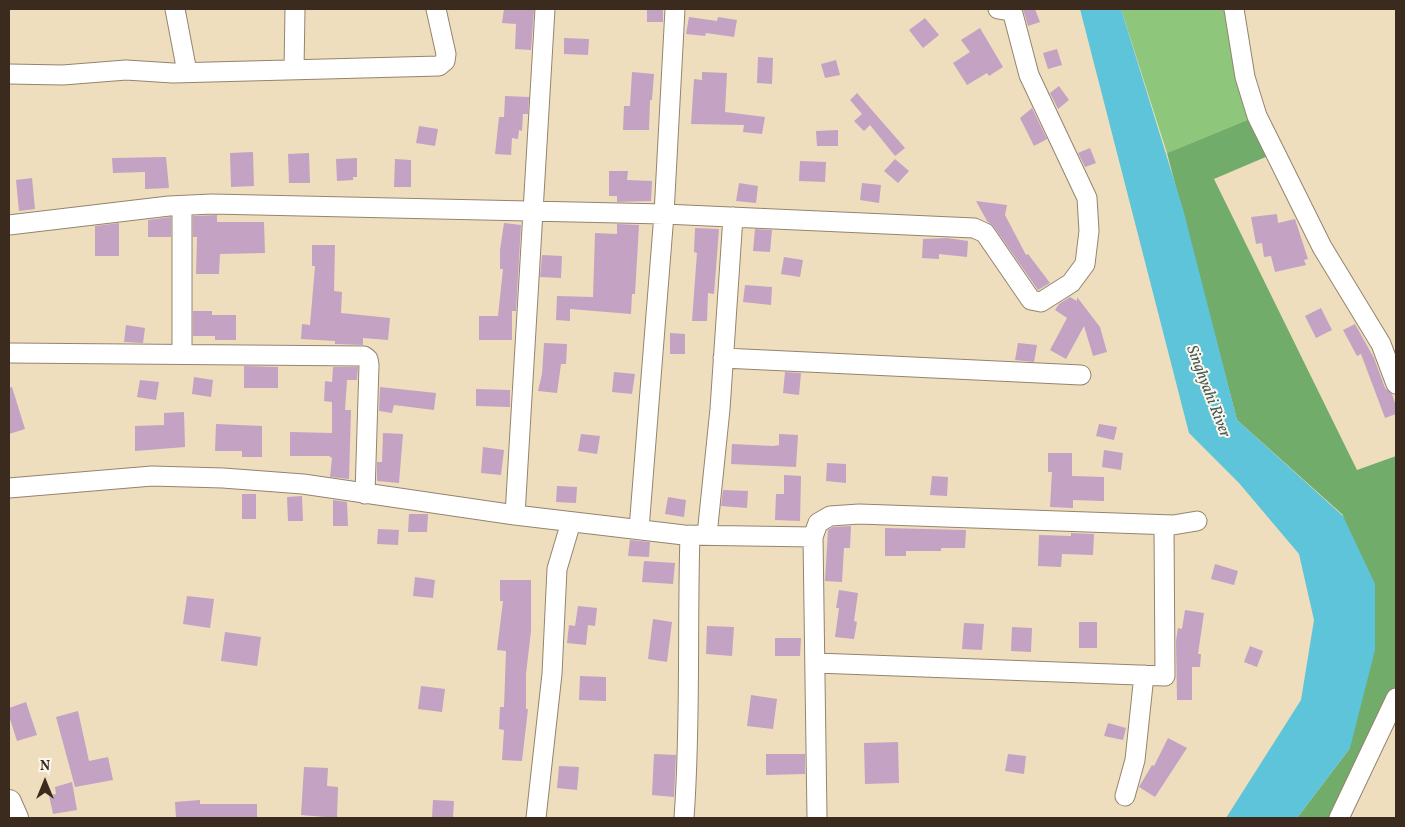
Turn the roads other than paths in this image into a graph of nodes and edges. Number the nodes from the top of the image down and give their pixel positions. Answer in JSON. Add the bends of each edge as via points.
{"nodes":[{"id":1,"x":175,"y":9,"type":"edge"},
{"id":2,"x":295,"y":9,"type":"edge"},
{"id":3,"x":436,"y":9,"type":"edge"},
{"id":4,"x":545,"y":9,"type":"edge"},
{"id":5,"x":675,"y":9,"type":"edge"},
{"id":6,"x":998,"y":9,"type":"edge"},
{"id":7,"x":1234,"y":9,"type":"edge"},
{"id":8,"x":294,"y":70,"type":"junction"},
{"id":9,"x":187,"y":72,"type":"junction"},
{"id":10,"x":9,"y":74,"type":"edge"},
{"id":11,"x":182,"y":206,"type":"junction"},
{"id":12,"x":534,"y":211,"type":"junction"},
{"id":13,"x":664,"y":214,"type":"junction"},
{"id":14,"x":733,"y":218,"type":"junction"},
{"id":15,"x":9,"y":225,"type":"edge"},
{"id":16,"x":182,"y":352,"type":"junction"},
{"id":17,"x":9,"y":353,"type":"edge"},
{"id":18,"x":723,"y":358,"type":"junction"},
{"id":19,"x":1081,"y":375,"type":"dead end"},
{"id":20,"x":1396,"y":384,"type":"edge"},
{"id":21,"x":9,"y":488,"type":"edge"},
{"id":22,"x":365,"y":494,"type":"junction"},
{"id":23,"x":515,"y":515,"type":"junction"},
{"id":24,"x":1197,"y":521,"type":"dead end"},
{"id":25,"x":571,"y":522,"type":"junction"},
{"id":26,"x":1164,"y":524,"type":"junction"},
{"id":27,"x":639,"y":529,"type":"junction"},
{"id":28,"x":698,"y":535,"type":"junction"},
{"id":29,"x":813,"y":537,"type":"junction"},
{"id":30,"x":816,"y":663,"type":"junction"},
{"id":31,"x":1144,"y":676,"type":"junction"},
{"id":32,"x":1396,"y":698,"type":"edge"},
{"id":33,"x":1125,"y":796,"type":"dead end"},
{"id":34,"x":9,"y":802,"type":"edge"},
{"id":35,"x":16,"y":818,"type":"edge"},
{"id":36,"x":536,"y":818,"type":"edge"},
{"id":37,"x":684,"y":818,"type":"edge"},
{"id":38,"x":817,"y":818,"type":"edge"},
{"id":39,"x":1339,"y":818,"type":"edge"}],
"edges":[{"from":1,"to":9,"type":"street"},
{"from":2,"to":8,"type":"street"},
{"from":3,"to":8,"type":"street","via":[[446,54],[445,61],[439,66]]},
{"from":4,"to":12,"type":"street"},
{"from":5,"to":13,"type":"street"},
{"from":6,"to":14,"type":"street","via":[[1013,14],[1029,75],[1087,198],[1090,231],[1085,264],[1071,283],[1041,302],[1034,302],[980,229]]},
{"from":7,"to":20,"type":"street","via":[[1245,77],[1257,116],[1322,247],[1381,344]]},
{"from":8,"to":9,"type":"street"},
{"from":9,"to":10,"type":"street","via":[[126,70],[63,75]]},
{"from":11,"to":12,"type":"street"},
{"from":11,"to":15,"type":"street"},
{"from":11,"to":16,"type":"street"},
{"from":12,"to":13,"type":"street"},
{"from":12,"to":23,"type":"street"},
{"from":13,"to":14,"type":"street"},
{"from":13,"to":27,"type":"street"},
{"from":14,"to":18,"type":"street"},
{"from":16,"to":17,"type":"street"},
{"from":16,"to":22,"type":"street","via":[[367,357]]},
{"from":18,"to":19,"type":"street"},
{"from":18,"to":28,"type":"street"},
{"from":21,"to":22,"type":"street","via":[[152,476],[303,484]]},
{"from":22,"to":23,"type":"street"},
{"from":23,"to":25,"type":"street"},
{"from":24,"to":26,"type":"street"},
{"from":25,"to":27,"type":"street"},
{"from":25,"to":36,"type":"street","via":[[557,569],[552,674]]},
{"from":26,"to":29,"type":"street","via":[[859,514],[830,516],[818,523]]},
{"from":26,"to":31,"type":"street","via":[[1165,676]]},
{"from":27,"to":28,"type":"street"},
{"from":28,"to":29,"type":"street"},
{"from":28,"to":37,"type":"street","via":[[688,606],[688,747]]},
{"from":29,"to":30,"type":"street"},
{"from":30,"to":31,"type":"street"},
{"from":30,"to":38,"type":"street"},
{"from":31,"to":33,"type":"street","via":[[1135,760]]},
{"from":32,"to":39,"type":"street"},
{"from":34,"to":35,"type":"street"}]}
